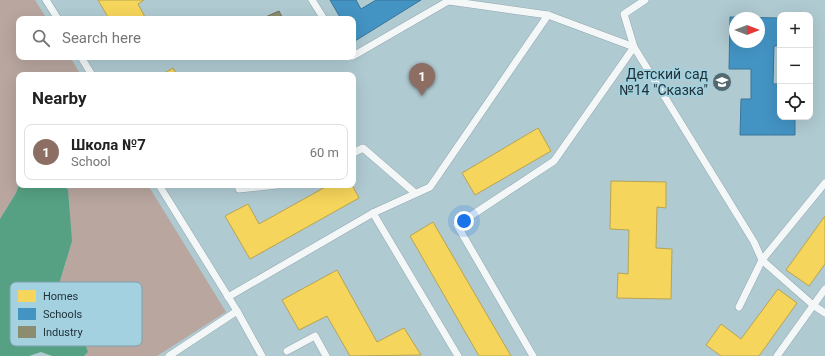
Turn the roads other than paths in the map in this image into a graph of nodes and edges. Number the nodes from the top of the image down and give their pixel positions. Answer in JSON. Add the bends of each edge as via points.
{"nodes":[{"id":1,"x":46,"y":0,"type":"edge"},
{"id":2,"x":312,"y":0,"type":"edge"},
{"id":3,"x":450,"y":0,"type":"edge"},
{"id":4,"x":645,"y":0,"type":"edge"},
{"id":5,"x":548,"y":15,"type":"junction"},
{"id":6,"x":56,"y":16,"type":"edge"},
{"id":7,"x":322,"y":16,"type":"edge"},
{"id":8,"x":634,"y":47,"type":"junction"},
{"id":9,"x":356,"y":55,"type":"edge"},
{"id":10,"x":83,"y":60,"type":"edge"},
{"id":11,"x":90,"y":72,"type":"edge"},
{"id":12,"x":356,"y":152,"type":"edge"},
{"id":13,"x":825,"y":183,"type":"edge"},
{"id":14,"x":161,"y":188,"type":"edge"},
{"id":15,"x":248,"y":188,"type":"edge"},
{"id":16,"x":239,"y":189,"type":"dead end"},
{"id":17,"x":415,"y":194,"type":"junction"},
{"id":18,"x":374,"y":213,"type":"junction"},
{"id":19,"x":762,"y":260,"type":"junction"},
{"id":20,"x":825,"y":289,"type":"edge"},
{"id":21,"x":228,"y":297,"type":"junction"},
{"id":22,"x":813,"y":305,"type":"junction"},
{"id":23,"x":739,"y":307,"type":"dead end"},
{"id":24,"x":237,"y":311,"type":"junction"},
{"id":25,"x":825,"y":313,"type":"edge"},
{"id":26,"x":287,"y":351,"type":"dead end"},
{"id":27,"x":169,"y":356,"type":"edge"},
{"id":28,"x":262,"y":356,"type":"edge"},
{"id":29,"x":326,"y":356,"type":"edge"},
{"id":30,"x":458,"y":356,"type":"edge"},
{"id":31,"x":533,"y":356,"type":"edge"},
{"id":32,"x":777,"y":356,"type":"edge"}],
"edges":[{"from":1,"to":6,"type":"lane"},
{"from":2,"to":7,"type":"lane"},
{"from":3,"to":5,"type":"lane"},
{"from":3,"to":9,"type":"lane"},
{"from":4,"to":8,"type":"lane","via":[[624,14]]},
{"from":5,"to":8,"type":"lane"},
{"from":5,"to":17,"type":"lane","via":[[430,186]]},
{"from":8,"to":19,"type":"lane","via":[[754,242]]},
{"from":8,"to":31,"type":"lane","via":[[554,161],[457,225]]},
{"from":10,"to":11,"type":"lane"},
{"from":12,"to":17,"type":"lane","via":[[364,148]]},
{"from":13,"to":19,"type":"lane"},
{"from":14,"to":21,"type":"lane"},
{"from":15,"to":16,"type":"lane"},
{"from":17,"to":18,"type":"lane"},
{"from":18,"to":21,"type":"lane"},
{"from":18,"to":30,"type":"lane"},
{"from":19,"to":22,"type":"lane"},
{"from":19,"to":23,"type":"lane"},
{"from":20,"to":22,"type":"lane"},
{"from":21,"to":24,"type":"lane"},
{"from":22,"to":25,"type":"lane"},
{"from":22,"to":32,"type":"lane"},
{"from":24,"to":27,"type":"lane"},
{"from":24,"to":28,"type":"lane"},
{"from":26,"to":29,"type":"lane","via":[[315,336]]}]}
